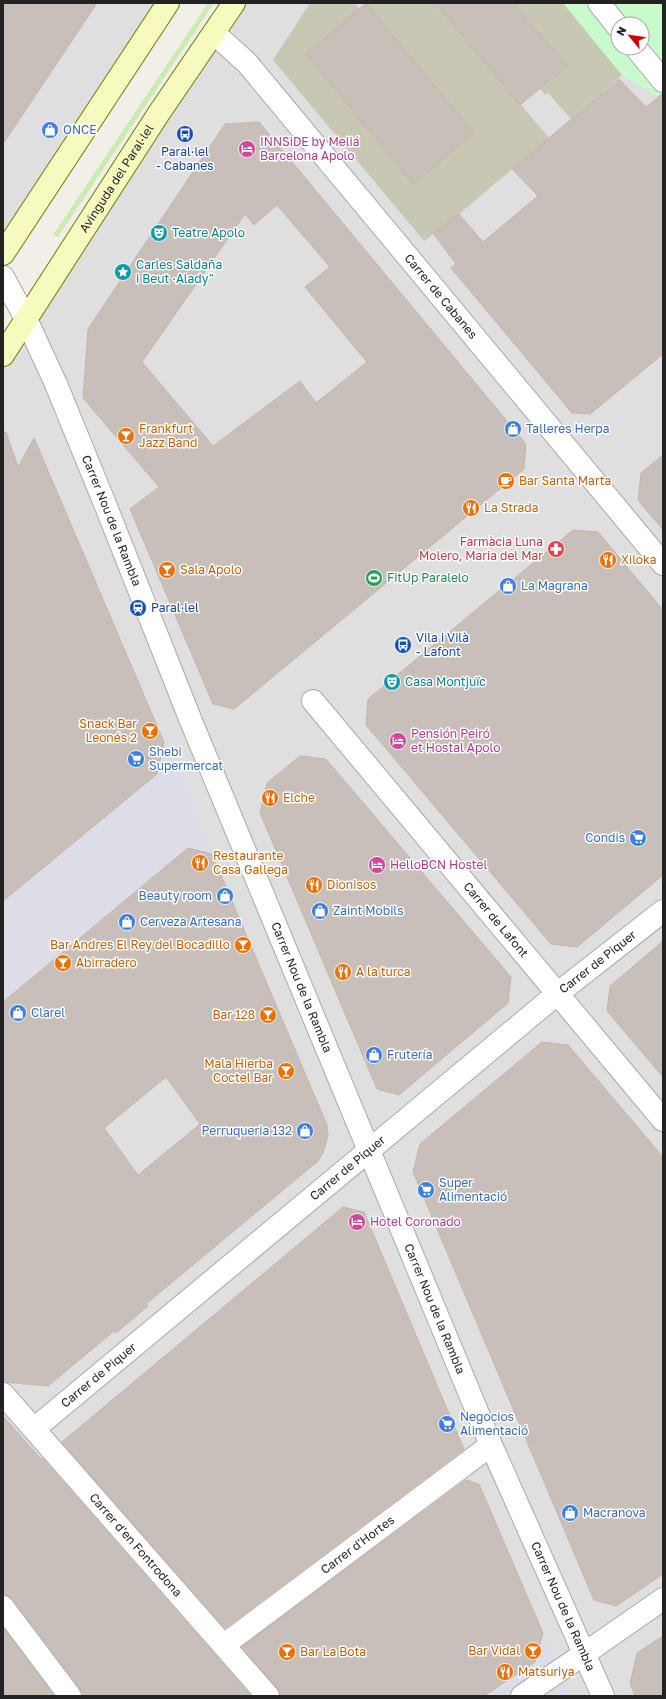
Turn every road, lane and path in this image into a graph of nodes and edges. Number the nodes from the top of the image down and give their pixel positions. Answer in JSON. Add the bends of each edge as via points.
{"nodes":[{"id":1,"x":168,"y":3,"type":"edge"},
{"id":2,"x":234,"y":3,"type":"edge"},
{"id":3,"x":598,"y":3,"type":"edge"},
{"id":4,"x":610,"y":17,"type":"edge"},
{"id":5,"x":214,"y":33,"type":"junction"},
{"id":6,"x":643,"y":56,"type":"edge"},
{"id":7,"x":663,"y":81,"type":"edge"},
{"id":8,"x":3,"y":254,"type":"edge"},
{"id":9,"x":3,"y":277,"type":"edge"},
{"id":10,"x":26,"y":319,"type":"junction"},
{"id":11,"x":3,"y":355,"type":"edge"},
{"id":12,"x":663,"y":564,"type":"edge"},
{"id":13,"x":313,"y":701,"type":"dead end"},
{"id":14,"x":663,"y":911,"type":"edge"},
{"id":15,"x":557,"y":994,"type":"junction"},
{"id":16,"x":663,"y":1120,"type":"edge"},
{"id":17,"x":370,"y":1151,"type":"junction"},
{"id":18,"x":3,"y":1394,"type":"edge"},
{"id":19,"x":34,"y":1429,"type":"junction"},
{"id":20,"x":491,"y":1445,"type":"junction"},
{"id":21,"x":663,"y":1599,"type":"edge"},
{"id":22,"x":3,"y":1607,"type":"edge"},
{"id":23,"x":224,"y":1645,"type":"junction"},
{"id":24,"x":584,"y":1654,"type":"junction"},
{"id":25,"x":70,"y":1696,"type":"edge"},
{"id":26,"x":268,"y":1696,"type":"edge"},
{"id":27,"x":522,"y":1696,"type":"edge"},
{"id":28,"x":603,"y":1696,"type":"edge"}],
"edges":[{"from":1,"to":8,"type":"main road"},
{"from":2,"to":5,"type":"main road","name":"Avinguda del Paral·lel"},
{"from":3,"to":4,"type":"street"},
{"from":5,"to":10,"type":"main road","name":"Avinguda del Paral·lel"},
{"from":5,"to":12,"type":"street","name":"Carrer de Cabanes","via":[[247,62]]},
{"from":6,"to":7,"type":"street"},
{"from":9,"to":10,"type":"street","name":"Carrer Nou de la Rambla"},
{"from":10,"to":11,"type":"main road","name":"Avinguda del Paral·lel"},
{"from":10,"to":17,"type":"street","name":"Carrer Nou de la Rambla","via":[[56,384],[191,721]]},
{"from":13,"to":15,"type":"street","name":"Carrer de Lafont"},
{"from":14,"to":15,"type":"street","name":"Carrer de Piquer"},
{"from":15,"to":16,"type":"street","name":"Carrer de Lafont"},
{"from":15,"to":17,"type":"street","name":"Carrer de Piquer"},
{"from":17,"to":19,"type":"street","name":"Carrer de Piquer"},
{"from":17,"to":20,"type":"street","name":"Carrer Nou de la Rambla"},
{"from":18,"to":19,"type":"street","name":"Carrer d'en Fontrodona"},
{"from":19,"to":23,"type":"street","name":"Carrer d'en Fontrodona"},
{"from":20,"to":23,"type":"street","name":"Carrer d'Hortes"},
{"from":20,"to":24,"type":"street","name":"Carrer Nou de la Rambla"},
{"from":21,"to":24,"type":"street"},
{"from":22,"to":25,"type":"street"},
{"from":23,"to":26,"type":"street","name":"Carrer d'en Fontrodona"},
{"from":24,"to":27,"type":"street"},
{"from":24,"to":28,"type":"street","name":"Carrer Nou de la Rambla"}]}
